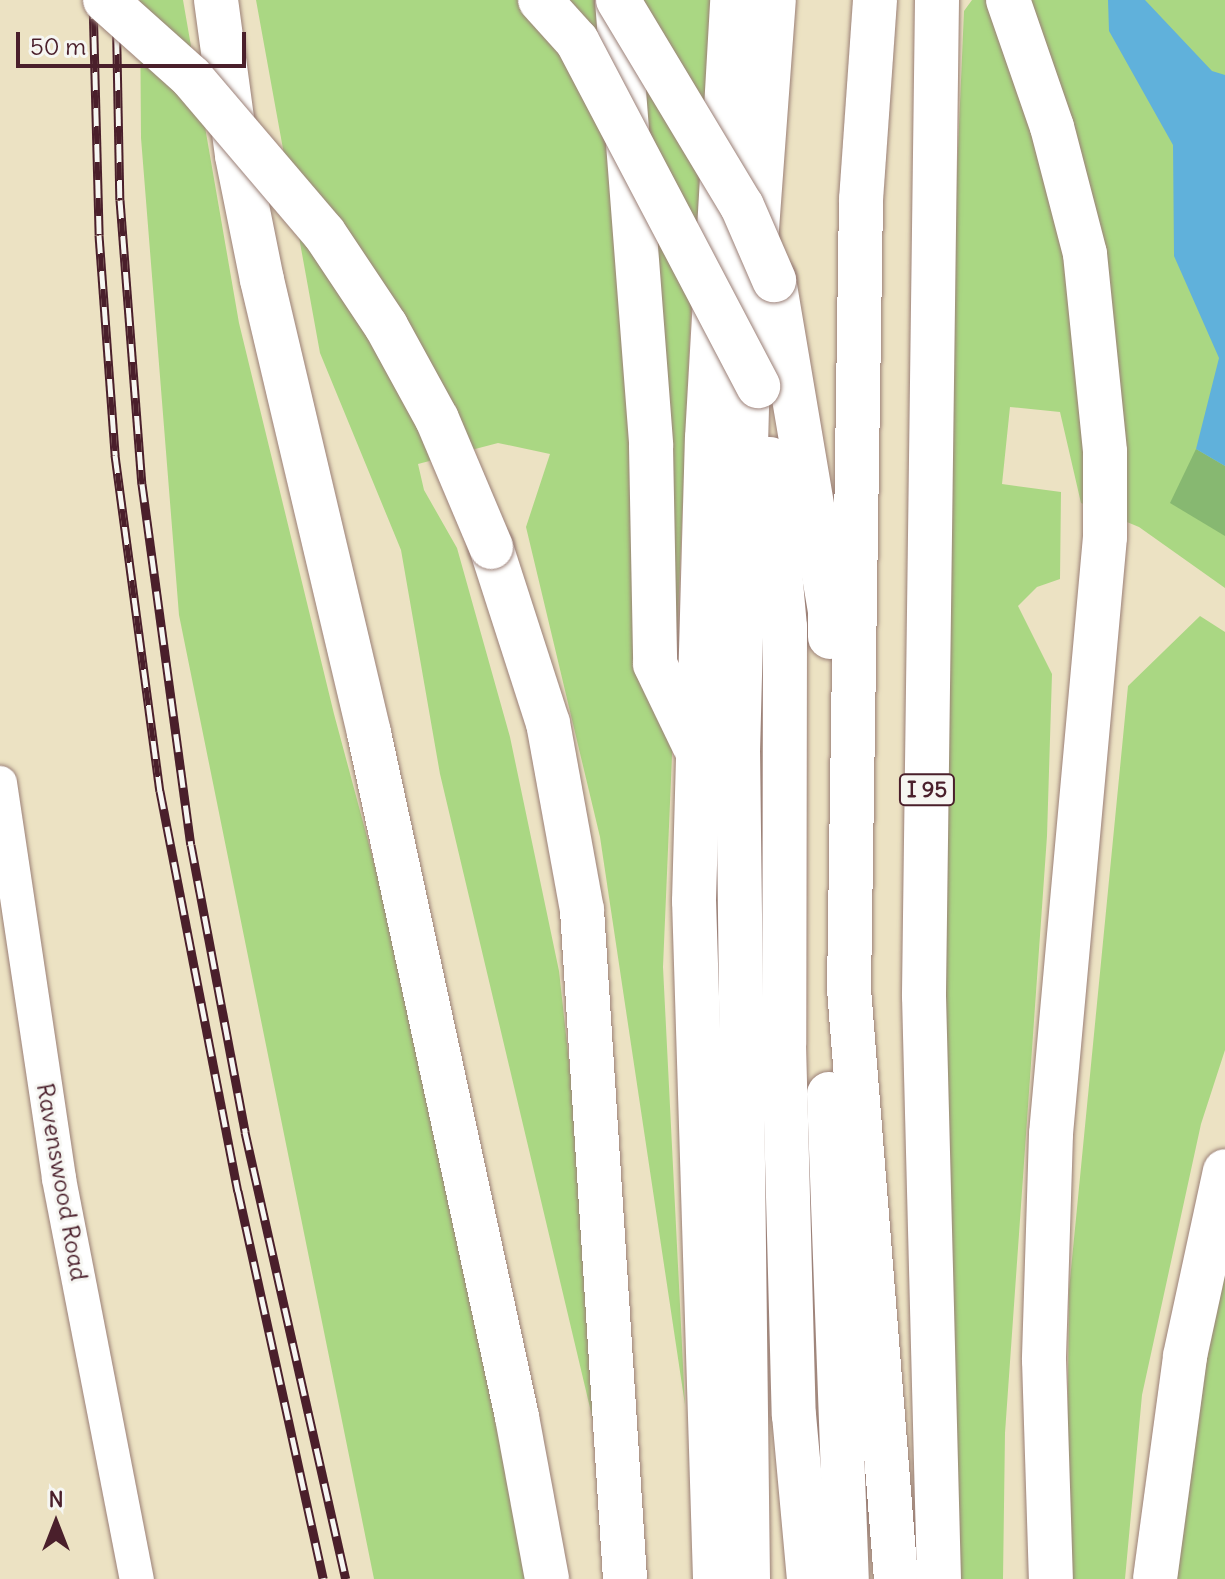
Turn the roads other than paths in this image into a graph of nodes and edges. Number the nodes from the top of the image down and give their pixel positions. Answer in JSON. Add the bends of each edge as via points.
{"nodes":[{"id":1,"x":105,"y":0,"type":"edge"},
{"id":2,"x":216,"y":0,"type":"edge"},
{"id":3,"x":540,"y":0,"type":"edge"},
{"id":4,"x":618,"y":0,"type":"edge"},
{"id":5,"x":732,"y":0,"type":"edge"},
{"id":6,"x":774,"y":0,"type":"edge"},
{"id":7,"x":875,"y":0,"type":"edge"},
{"id":8,"x":937,"y":0,"type":"edge"},
{"id":9,"x":1008,"y":0,"type":"edge"},
{"id":10,"x":697,"y":751,"type":"junction"},
{"id":11,"x":0,"y":783,"type":"edge"},
{"id":12,"x":1225,"y":1171,"type":"edge"},
{"id":13,"x":137,"y":1579,"type":"edge"},
{"id":14,"x":547,"y":1579,"type":"edge"},
{"id":15,"x":625,"y":1579,"type":"edge"},
{"id":16,"x":715,"y":1579,"type":"edge"},
{"id":17,"x":748,"y":1579,"type":"edge"},
{"id":18,"x":809,"y":1579,"type":"edge"},
{"id":19,"x":847,"y":1579,"type":"edge"},
{"id":20,"x":896,"y":1579,"type":"edge"},
{"id":21,"x":939,"y":1579,"type":"edge"},
{"id":22,"x":1051,"y":1579,"type":"edge"},
{"id":23,"x":1155,"y":1579,"type":"edge"}],
"edges":[{"from":1,"to":15,"type":"highway","bridge":true,"via":[[191,77],[324,233],[386,326],[437,419],[491,547],[548,723],[582,910]]},
{"from":2,"to":14,"type":"highway","via":[[237,156],[262,280],[369,733],[514,1402]]},
{"from":3,"to":18,"type":"highway","bridge":true,"via":[[577,41],[758,386],[769,449],[785,627],[784,1044],[794,1415]]},
{"from":4,"to":10,"type":"highway","via":[[651,446],[655,664]]},
{"from":4,"to":19,"type":"highway","bridge":true,"via":[[742,206],[774,280],[830,610],[827,993]]},
{"from":5,"to":10,"type":"highway","via":[[712,334]]},
{"from":6,"to":17,"type":"highway","via":[[749,338],[738,752]]},
{"from":7,"to":20,"type":"highway","via":[[861,199],[849,989]]},
{"from":8,"to":21,"type":"highway","number":"I 95","via":[[924,996]]},
{"from":9,"to":22,"type":"highway","via":[[1069,187],[1094,313],[1105,452],[1105,537],[1051,1134],[1044,1360]]},
{"from":10,"to":16,"type":"highway","via":[[696,1044]]},
{"from":11,"to":13,"type":"street","name":"Ravenswood Road","via":[[59,1179]]},
{"from":12,"to":23,"type":"highway","via":[[1185,1356]]}]}
